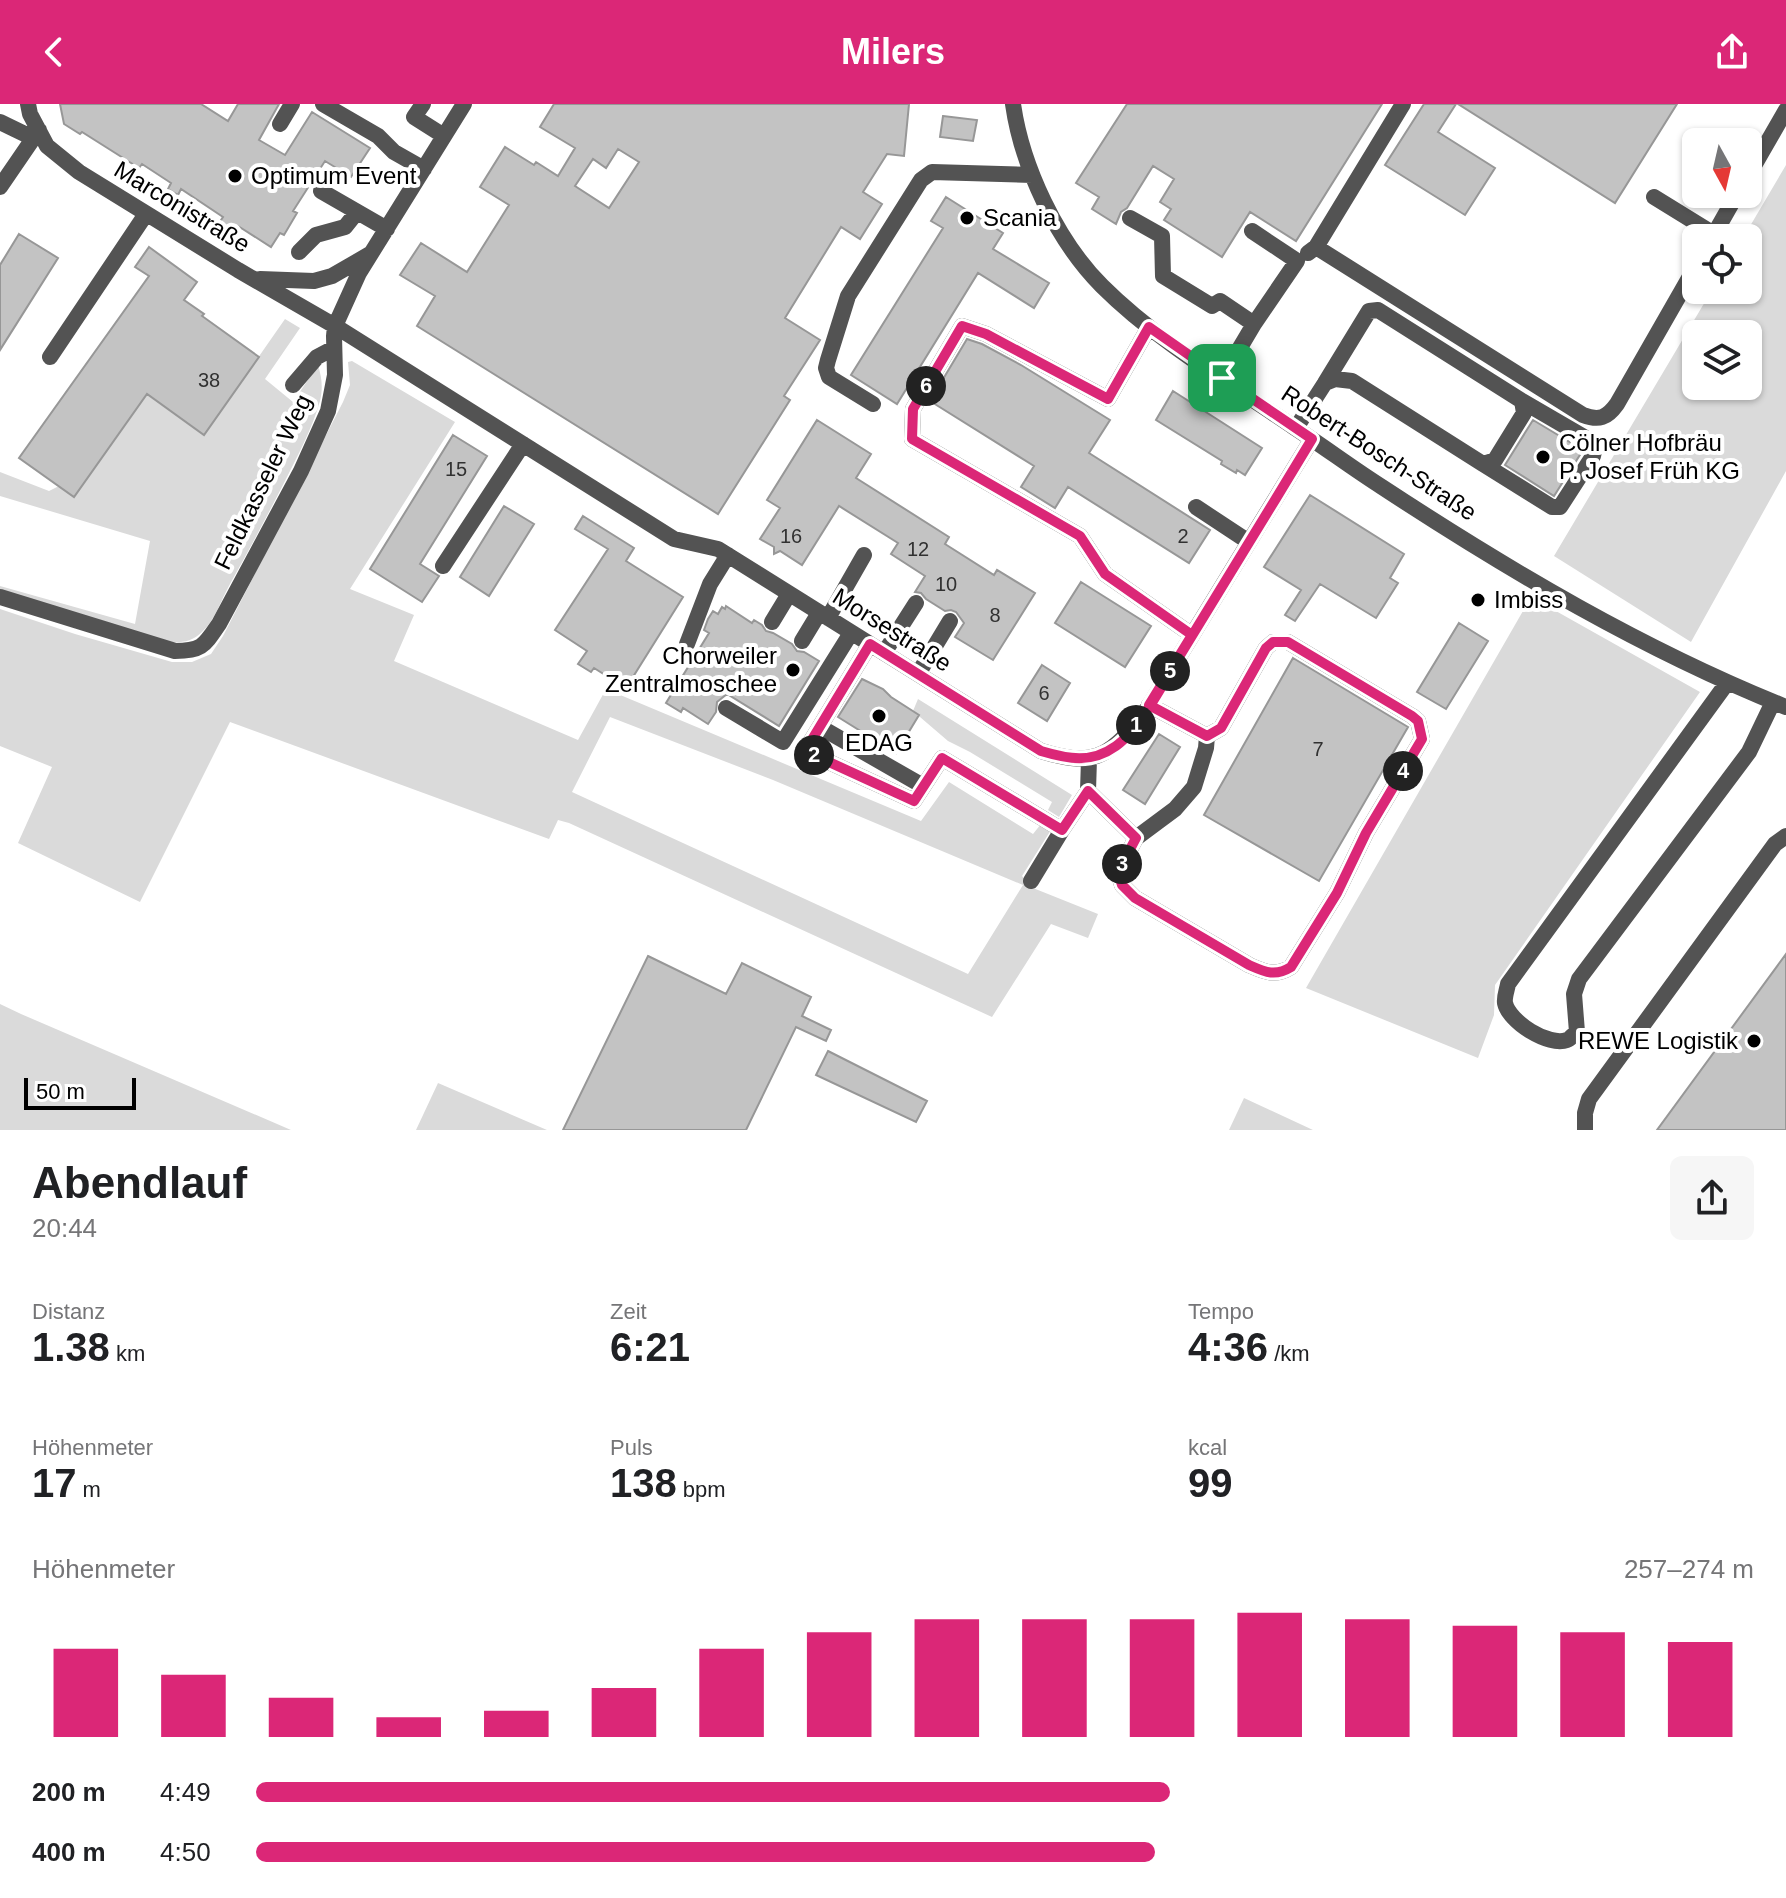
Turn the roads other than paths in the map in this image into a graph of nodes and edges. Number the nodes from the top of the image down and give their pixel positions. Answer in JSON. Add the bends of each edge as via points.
{"nodes":[{"id":1,"x":28,"y":104,"type":"edge"},
{"id":2,"x":292,"y":104,"type":"edge"},
{"id":3,"x":323,"y":104,"type":"edge"},
{"id":4,"x":423,"y":104,"type":"edge"},
{"id":5,"x":464,"y":104,"type":"edge"},
{"id":6,"x":1013,"y":104,"type":"edge"},
{"id":7,"x":1403,"y":104,"type":"edge"},
{"id":8,"x":1786,"y":110,"type":"edge"},
{"id":9,"x":0,"y":122,"type":"edge"},
{"id":10,"x":280,"y":124,"type":"dead end"},
{"id":11,"x":36,"y":134,"type":"junction"},
{"id":12,"x":444,"y":136,"type":"junction"},
{"id":13,"x":1762,"y":152,"type":"edge"},
{"id":14,"x":424,"y":169,"type":"junction"},
{"id":15,"x":1032,"y":175,"type":"junction"},
{"id":16,"x":0,"y":187,"type":"edge"},
{"id":17,"x":321,"y":191,"type":"dead end"},
{"id":18,"x":1654,"y":197,"type":"dead end"},
{"id":19,"x":357,"y":212,"type":"junction"},
{"id":20,"x":146,"y":214,"type":"junction"},
{"id":21,"x":1130,"y":218,"type":"dead end"},
{"id":22,"x":1695,"y":224,"type":"edge"},
{"id":23,"x":387,"y":229,"type":"junction"},
{"id":24,"x":1252,"y":231,"type":"dead end"},
{"id":25,"x":1316,"y":247,"type":"junction"},
{"id":26,"x":299,"y":252,"type":"dead end"},
{"id":27,"x":371,"y":254,"type":"junction"},
{"id":28,"x":1297,"y":261,"type":"junction"},
{"id":29,"x":252,"y":278,"type":"junction"},
{"id":30,"x":1682,"y":290,"type":"edge"},
{"id":31,"x":1254,"y":324,"type":"junction"},
{"id":32,"x":335,"y":326,"type":"junction"},
{"id":33,"x":1149,"y":327,"type":"junction"},
{"id":34,"x":334,"y":348,"type":"junction"},
{"id":35,"x":50,"y":357,"type":"dead end"},
{"id":36,"x":1222,"y":378,"type":"junction"},
{"id":37,"x":1325,"y":383,"type":"junction"},
{"id":38,"x":293,"y":385,"type":"dead end"},
{"id":39,"x":1522,"y":401,"type":"junction"},
{"id":40,"x":873,"y":404,"type":"dead end"},
{"id":41,"x":1296,"y":428,"type":"junction"},
{"id":42,"x":1312,"y":439,"type":"junction"},
{"id":43,"x":523,"y":444,"type":"junction"},
{"id":44,"x":1483,"y":464,"type":"junction"},
{"id":45,"x":1196,"y":507,"type":"dead end"},
{"id":46,"x":1249,"y":542,"type":"junction"},
{"id":47,"x":728,"y":555,"type":"junction"},
{"id":48,"x":864,"y":555,"type":"dead end"},
{"id":49,"x":443,"y":566,"type":"dead end"},
{"id":50,"x":789,"y":594,"type":"junction"},
{"id":51,"x":0,"y":597,"type":"edge"},
{"id":52,"x":916,"y":603,"type":"dead end"},
{"id":53,"x":824,"y":616,"type":"junction"},
{"id":54,"x":950,"y":621,"type":"dead end"},
{"id":55,"x":772,"y":622,"type":"dead end"},
{"id":56,"x":851,"y":633,"type":"junction"},
{"id":57,"x":1192,"y":635,"type":"junction"},
{"id":58,"x":802,"y":641,"type":"dead end"},
{"id":59,"x":687,"y":644,"type":"dead end"},
{"id":60,"x":877,"y":649,"type":"junction"},
{"id":61,"x":918,"y":674,"type":"junction"},
{"id":62,"x":1727,"y":683,"type":"junction"},
{"id":63,"x":1149,"y":705,"type":"junction"},
{"id":64,"x":1780,"y":705,"type":"edge"},
{"id":65,"x":726,"y":708,"type":"dead end"},
{"id":66,"x":820,"y":727,"type":"junction"},
{"id":67,"x":1207,"y":736,"type":"junction"},
{"id":68,"x":1089,"y":759,"type":"junction"},
{"id":69,"x":923,"y":786,"type":"junction"},
{"id":70,"x":1088,"y":791,"type":"junction"},
{"id":71,"x":1062,"y":830,"type":"junction"},
{"id":72,"x":1786,"y":836,"type":"edge"},
{"id":73,"x":1136,"y":838,"type":"junction"},
{"id":74,"x":1031,"y":881,"type":"dead end"},
{"id":75,"x":1585,"y":1130,"type":"edge"}],
"edges":[{"from":1,"to":11,"type":"street","name":"Marconistraße"},
{"from":2,"to":10,"type":"street"},
{"from":3,"to":14,"type":"street"},
{"from":4,"to":12,"type":"street","via":[[414,117]]},
{"from":5,"to":12,"type":"street","name":"Feldkasseler Weg"},
{"from":6,"to":15,"type":"street","name":"Robert-Bosch-Straße"},
{"from":7,"to":25,"type":"street"},
{"from":8,"to":13,"type":"street"},
{"from":9,"to":11,"type":"street"},
{"from":11,"to":16,"type":"street"},
{"from":11,"to":20,"type":"street","name":"Marconistraße","via":[[79,172]]},
{"from":12,"to":14,"type":"street","name":"Feldkasseler Weg"},
{"from":14,"to":23,"type":"street","name":"Feldkasseler Weg"},
{"from":15,"to":33,"type":"street","name":"Robert-Bosch-Straße","via":[[1065,240],[1101,285]]},
{"from":15,"to":40,"type":"street","via":[[932,172],[921,180],[848,296],[826,368],[829,377]]},
{"from":17,"to":19,"type":"street"},
{"from":18,"to":22,"type":"street"},
{"from":19,"to":23,"type":"street"},
{"from":19,"to":26,"type":"street","via":[[345,227],[316,235]]},
{"from":20,"to":29,"type":"street","name":"Marconistraße"},
{"from":20,"to":35,"type":"street"},
{"from":21,"to":31,"type":"street","via":[[1162,236],[1163,276],[1212,306],[1220,301]]},
{"from":23,"to":27,"type":"street","name":"Feldkasseler Weg"},
{"from":24,"to":28,"type":"street"},
{"from":25,"to":28,"type":"street"},
{"from":25,"to":30,"type":"street","via":[[1595,419],[1607,416],[1617,404]]},
{"from":27,"to":29,"type":"street","via":[[314,281]]},
{"from":27,"to":32,"type":"street","name":"Feldkasseler Weg"},
{"from":28,"to":31,"type":"street"},
{"from":29,"to":32,"type":"street","name":"Marconistraße"},
{"from":31,"to":36,"type":"street"},
{"from":32,"to":34,"type":"street","name":"Feldkasseler Weg"},
{"from":32,"to":43,"type":"street","name":"Morsestraße"},
{"from":33,"to":36,"type":"street","name":"Robert-Bosch-Straße"},
{"from":33,"to":57,"type":"street","via":[[1108,399],[962,326],[913,409],[912,439],[1080,536],[1105,574]]},
{"from":34,"to":38,"type":"street","via":[[317,357]]},
{"from":34,"to":51,"type":"street","name":"Feldkasseler Weg","via":[[328,411],[219,624],[201,646],[175,651]]},
{"from":36,"to":41,"type":"street","name":"Robert-Bosch-Straße"},
{"from":37,"to":39,"type":"street","via":[[1369,311],[1378,310]]},
{"from":37,"to":41,"type":"street"},
{"from":37,"to":44,"type":"street","via":[[1352,381]]},
{"from":39,"to":44,"type":"street","via":[[1524,413],[1495,460]]},
{"from":39,"to":44,"type":"street","via":[[1589,440],[1595,447],[1593,456],[1560,507]]},
{"from":41,"to":42,"type":"street","name":"Robert-Bosch-Straße"},
{"from":42,"to":46,"type":"street"},
{"from":42,"to":62,"type":"street","name":"Robert-Bosch-Straße","via":[[1551,592]]},
{"from":43,"to":47,"type":"street","name":"Morsestraße","via":[[674,539]]},
{"from":43,"to":49,"type":"street"},
{"from":45,"to":46,"type":"street"},
{"from":46,"to":57,"type":"street"},
{"from":47,"to":50,"type":"street","name":"Morsestraße"},
{"from":47,"to":59,"type":"street","via":[[710,584]]},
{"from":48,"to":53,"type":"street"},
{"from":50,"to":53,"type":"street","name":"Morsestraße"},
{"from":50,"to":55,"type":"street"},
{"from":52,"to":60,"type":"street"},
{"from":53,"to":56,"type":"street","name":"Morsestraße"},
{"from":53,"to":58,"type":"street"},
{"from":54,"to":61,"type":"street"},
{"from":56,"to":60,"type":"street","name":"Morsestraße"},
{"from":56,"to":65,"type":"street","via":[[783,742]]},
{"from":57,"to":63,"type":"street"},
{"from":60,"to":61,"type":"street","name":"Morsestraße"},
{"from":60,"to":66,"type":"street"},
{"from":61,"to":68,"type":"street","name":"Morsestraße","via":[[1041,751]]},
{"from":62,"to":64,"type":"street","name":"Robert-Bosch-Straße"},
{"from":62,"to":64,"type":"street","via":[[1508,984],[1505,1001],[1512,1018],[1531,1031],[1554,1041],[1568,1040],[1577,1032],[1574,994],[1579,979]]},
{"from":63,"to":67,"type":"street"},
{"from":63,"to":68,"type":"street","via":[[1117,746]]},
{"from":66,"to":69,"type":"street"},
{"from":66,"to":69,"type":"street","via":[[805,751],[914,801]]},
{"from":67,"to":73,"type":"street","via":[[1194,787]]},
{"from":67,"to":73,"type":"street","via":[[1221,728],[1266,648],[1288,642],[1412,716],[1422,739],[1337,893],[1291,967],[1281,973],[1249,965],[1128,892],[1118,872]]},
{"from":68,"to":70,"type":"street"},
{"from":69,"to":71,"type":"street","via":[[942,758]]},
{"from":70,"to":71,"type":"street"},
{"from":70,"to":73,"type":"street"},
{"from":71,"to":74,"type":"street"},
{"from":72,"to":75,"type":"street","via":[[1775,844],[1589,1099]]}]}
